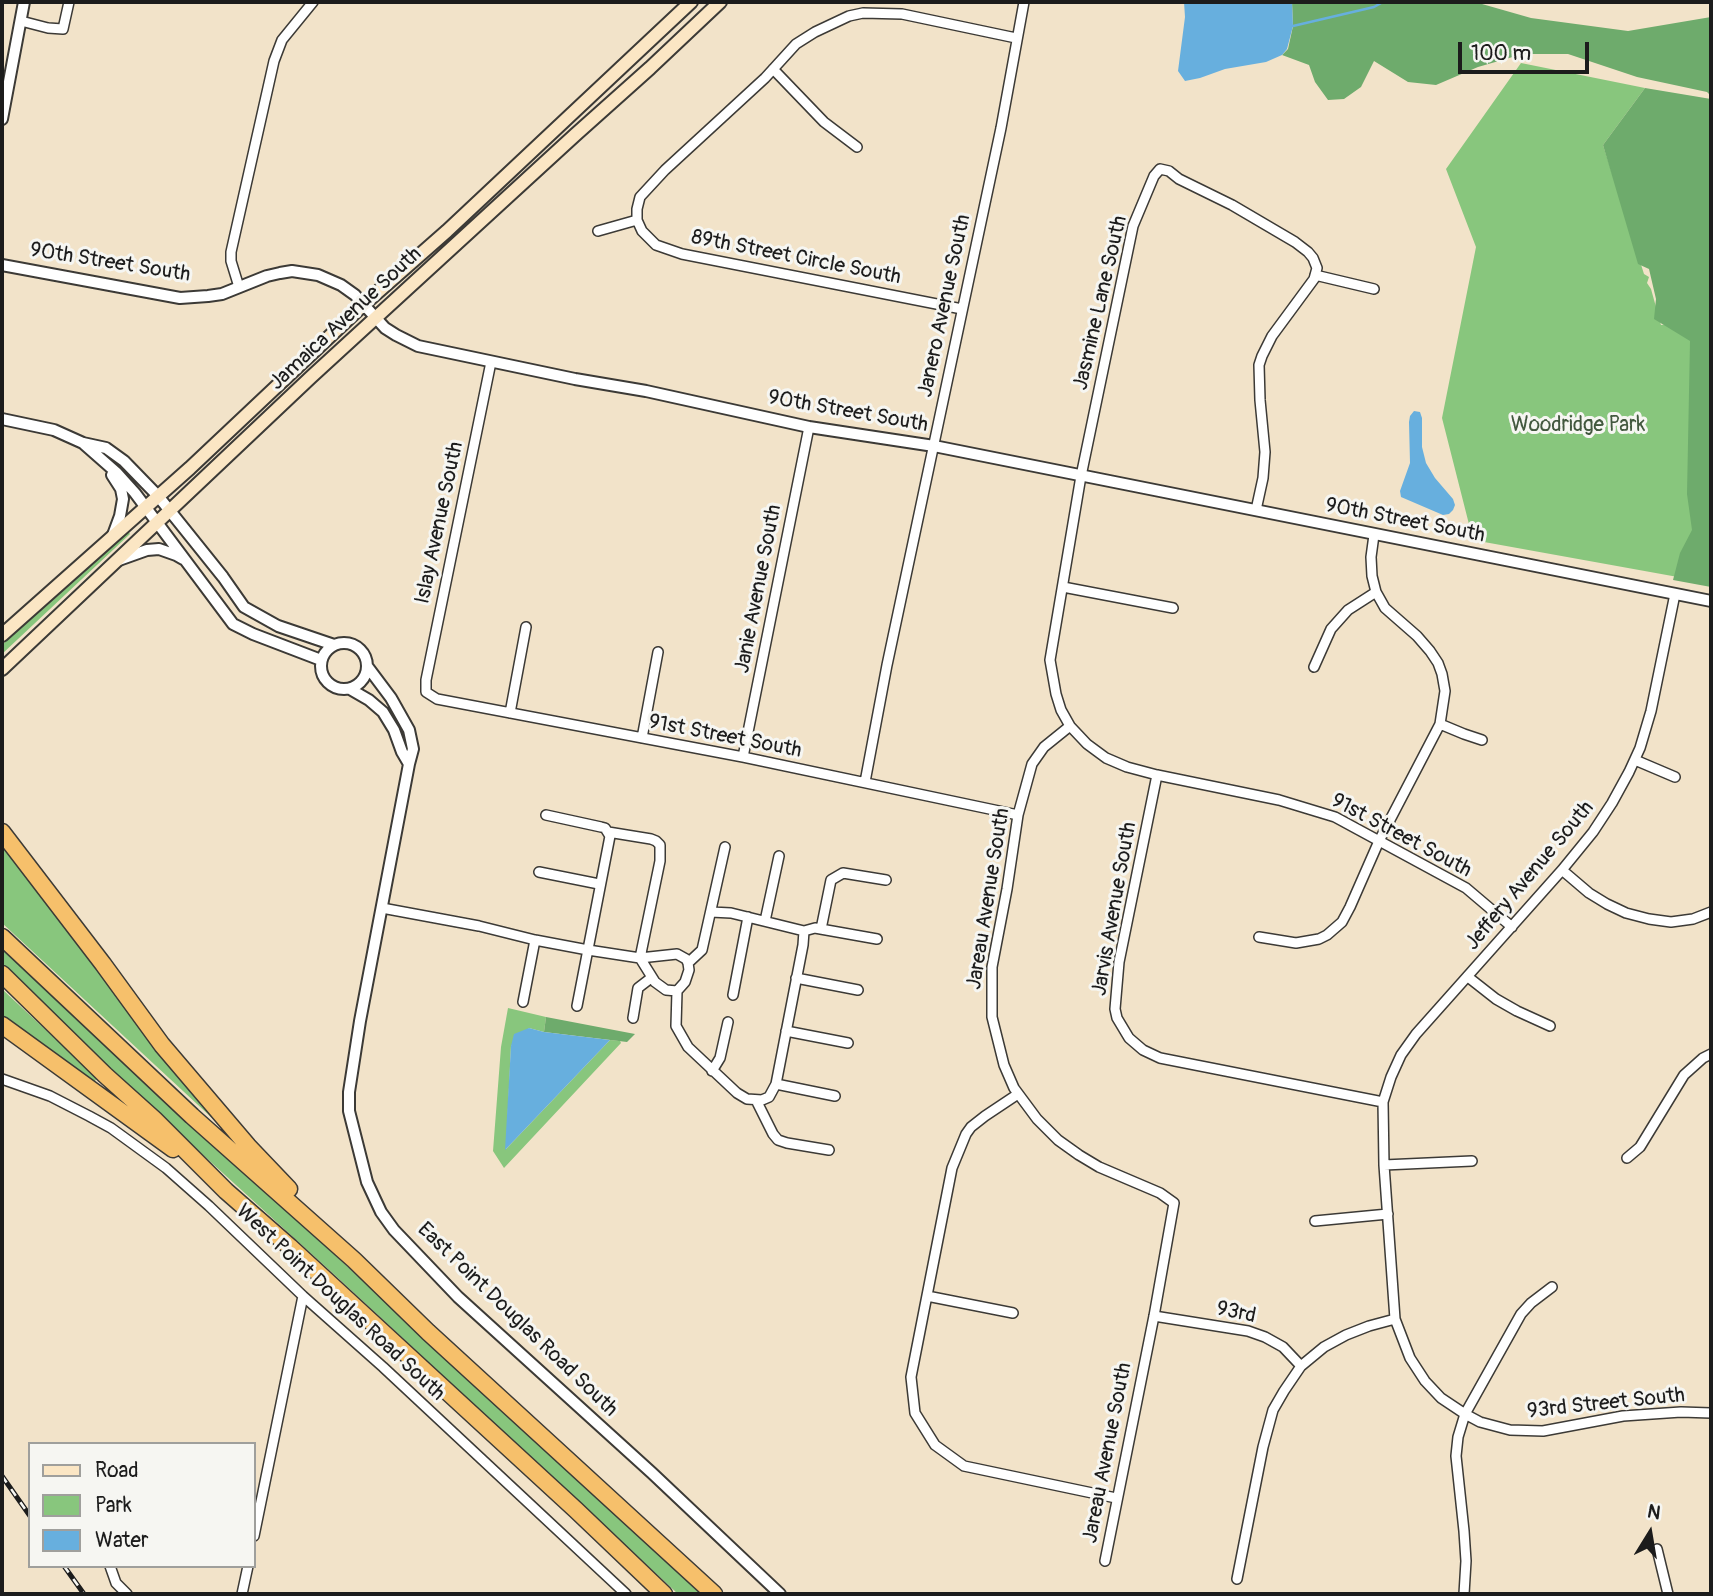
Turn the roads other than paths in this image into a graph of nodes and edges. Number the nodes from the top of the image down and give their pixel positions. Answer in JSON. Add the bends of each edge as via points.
{"nodes":[{"id":1,"x":24,"y":2,"type":"edge"},
{"id":2,"x":69,"y":2,"type":"edge"},
{"id":3,"x":313,"y":2,"type":"edge"},
{"id":4,"x":691,"y":2,"type":"edge"},
{"id":5,"x":720,"y":2,"type":"edge"},
{"id":6,"x":1024,"y":2,"type":"edge"},
{"id":7,"x":21,"y":21,"type":"junction"},
{"id":8,"x":1016,"y":38,"type":"junction"},
{"id":9,"x":773,"y":69,"type":"junction"},
{"id":10,"x":2,"y":119,"type":"edge"},
{"id":11,"x":857,"y":147,"type":"dead end"},
{"id":12,"x":637,"y":220,"type":"junction"},
{"id":13,"x":598,"y":231,"type":"dead end"},
{"id":14,"x":2,"y":265,"type":"edge"},
{"id":15,"x":1315,"y":275,"type":"junction"},
{"id":16,"x":239,"y":287,"type":"junction"},
{"id":17,"x":1374,"y":289,"type":"dead end"},
{"id":18,"x":363,"y":304,"type":"junction"},
{"id":19,"x":962,"y":309,"type":"junction"},
{"id":20,"x":376,"y":318,"type":"junction"},
{"id":21,"x":491,"y":362,"type":"junction"},
{"id":22,"x":2,"y":419,"type":"edge"},
{"id":23,"x":809,"y":427,"type":"junction"},
{"id":24,"x":83,"y":443,"type":"junction"},
{"id":25,"x":934,"y":446,"type":"junction"},
{"id":26,"x":102,"y":462,"type":"junction"},
{"id":27,"x":1082,"y":476,"type":"junction"},
{"id":28,"x":158,"y":496,"type":"junction"},
{"id":29,"x":146,"y":506,"type":"junction"},
{"id":30,"x":1256,"y":510,"type":"junction"},
{"id":31,"x":169,"y":511,"type":"junction"},
{"id":32,"x":157,"y":522,"type":"junction"},
{"id":33,"x":1374,"y":535,"type":"junction"},
{"id":34,"x":113,"y":536,"type":"junction"},
{"id":35,"x":117,"y":561,"type":"junction"},
{"id":36,"x":187,"y":562,"type":"junction"},
{"id":37,"x":1063,"y":587,"type":"junction"},
{"id":38,"x":1376,"y":592,"type":"junction"},
{"id":39,"x":1675,"y":594,"type":"junction"},
{"id":40,"x":1711,"y":601,"type":"edge"},
{"id":41,"x":1173,"y":608,"type":"dead end"},
{"id":42,"x":526,"y":627,"type":"dead end"},
{"id":43,"x":2,"y":635,"type":"edge"},
{"id":44,"x":334,"y":645,"type":"junction"},
{"id":45,"x":658,"y":652,"type":"dead end"},
{"id":46,"x":321,"y":660,"type":"junction"},
{"id":47,"x":367,"y":666,"type":"junction"},
{"id":48,"x":1314,"y":667,"type":"dead end"},
{"id":49,"x":2,"y":669,"type":"edge"},
{"id":50,"x":350,"y":689,"type":"junction"},
{"id":51,"x":426,"y":692,"type":"joint"},
{"id":52,"x":510,"y":713,"type":"junction"},
{"id":53,"x":1440,"y":724,"type":"junction"},
{"id":54,"x":1070,"y":726,"type":"junction"},
{"id":55,"x":642,"y":738,"type":"junction"},
{"id":56,"x":1482,"y":740,"type":"dead end"},
{"id":57,"x":743,"y":757,"type":"junction"},
{"id":58,"x":1635,"y":760,"type":"junction"},
{"id":59,"x":409,"y":764,"type":"junction"},
{"id":60,"x":1157,"y":775,"type":"junction"},
{"id":61,"x":1675,"y":777,"type":"dead end"},
{"id":62,"x":865,"y":782,"type":"junction"},
{"id":63,"x":546,"y":815,"type":"dead end"},
{"id":64,"x":1018,"y":815,"type":"junction"},
{"id":65,"x":2,"y":832,"type":"edge"},
{"id":66,"x":608,"y":832,"type":"junction"},
{"id":67,"x":1378,"y":841,"type":"junction"},
{"id":68,"x":725,"y":848,"type":"dead end"},
{"id":69,"x":779,"y":856,"type":"dead end"},
{"id":70,"x":1562,"y":870,"type":"junction"},
{"id":71,"x":540,"y":872,"type":"dead end"},
{"id":72,"x":886,"y":880,"type":"dead end"},
{"id":73,"x":599,"y":884,"type":"junction"},
{"id":74,"x":382,"y":908,"type":"junction"},
{"id":75,"x":711,"y":912,"type":"junction"},
{"id":76,"x":1711,"y":912,"type":"edge"},
{"id":77,"x":748,"y":917,"type":"junction"},
{"id":78,"x":765,"y":921,"type":"junction"},
{"id":79,"x":1512,"y":927,"type":"junction"},
{"id":80,"x":821,"y":929,"type":"junction"},
{"id":81,"x":804,"y":931,"type":"junction"},
{"id":82,"x":2,"y":937,"type":"edge"},
{"id":83,"x":1259,"y":937,"type":"dead end"},
{"id":84,"x":877,"y":939,"type":"dead end"},
{"id":85,"x":535,"y":940,"type":"junction"},
{"id":86,"x":588,"y":950,"type":"junction"},
{"id":87,"x":640,"y":958,"type":"junction"},
{"id":88,"x":688,"y":962,"type":"junction"},
{"id":89,"x":2,"y":974,"type":"edge"},
{"id":90,"x":1468,"y":977,"type":"junction"},
{"id":91,"x":651,"y":978,"type":"junction"},
{"id":92,"x":796,"y":978,"type":"junction"},
{"id":93,"x":858,"y":989,"type":"dead end"},
{"id":94,"x":677,"y":991,"type":"junction"},
{"id":95,"x":733,"y":995,"type":"dead end"},
{"id":96,"x":523,"y":1002,"type":"dead end"},
{"id":97,"x":577,"y":1006,"type":"dead end"},
{"id":98,"x":633,"y":1018,"type":"dead end"},
{"id":99,"x":727,"y":1022,"type":"dead end"},
{"id":100,"x":2,"y":1025,"type":"edge"},
{"id":101,"x":1550,"y":1026,"type":"dead end"},
{"id":102,"x":786,"y":1031,"type":"junction"},
{"id":103,"x":848,"y":1043,"type":"dead end"},
{"id":104,"x":1711,"y":1054,"type":"edge"},
{"id":105,"x":712,"y":1071,"type":"junction"},
{"id":106,"x":2,"y":1079,"type":"edge"},
{"id":107,"x":776,"y":1084,"type":"junction"},
{"id":108,"x":1018,"y":1094,"type":"junction"},
{"id":109,"x":835,"y":1097,"type":"dead end"},
{"id":110,"x":756,"y":1100,"type":"junction"},
{"id":111,"x":1383,"y":1101,"type":"junction"},
{"id":112,"x":829,"y":1150,"type":"dead end"},
{"id":113,"x":1627,"y":1158,"type":"dead end"},
{"id":114,"x":1472,"y":1161,"type":"dead end"},
{"id":115,"x":197,"y":1162,"type":"junction"},
{"id":116,"x":1384,"y":1165,"type":"junction"},
{"id":117,"x":1388,"y":1214,"type":"junction"},
{"id":118,"x":1315,"y":1221,"type":"dead end"},
{"id":119,"x":354,"y":1260,"type":"junction"},
{"id":120,"x":1552,"y":1287,"type":"dead end"},
{"id":121,"x":303,"y":1296,"type":"junction"},
{"id":122,"x":927,"y":1296,"type":"junction"},
{"id":123,"x":1013,"y":1313,"type":"dead end"},
{"id":124,"x":1154,"y":1316,"type":"junction"},
{"id":125,"x":1395,"y":1319,"type":"junction"},
{"id":126,"x":1301,"y":1366,"type":"junction"},
{"id":127,"x":1711,"y":1412,"type":"edge"},
{"id":128,"x":1465,"y":1415,"type":"junction"},
{"id":129,"x":1116,"y":1498,"type":"junction"},
{"id":130,"x":256,"y":1520,"type":"edge"},
{"id":131,"x":1657,"y":1549,"type":"dead end"},
{"id":132,"x":1105,"y":1561,"type":"dead end"},
{"id":133,"x":110,"y":1568,"type":"edge"},
{"id":134,"x":248,"y":1568,"type":"edge"},
{"id":135,"x":1237,"y":1578,"type":"dead end"},
{"id":136,"x":127,"y":1594,"type":"edge"},
{"id":137,"x":242,"y":1594,"type":"edge"},
{"id":138,"x":626,"y":1594,"type":"edge"},
{"id":139,"x":664,"y":1594,"type":"edge"},
{"id":140,"x":714,"y":1594,"type":"edge"},
{"id":141,"x":780,"y":1594,"type":"edge"},
{"id":142,"x":1464,"y":1594,"type":"edge"},
{"id":143,"x":1668,"y":1594,"type":"edge"}],
"edges":[{"from":1,"to":7,"type":"street"},
{"from":2,"to":7,"type":"street","via":[[63,29]]},
{"from":3,"to":16,"type":"street","via":[[282,40],[274,61],[231,252]]},
{"from":4,"to":18,"type":"main road","name":"Jamaica Avenue South"},
{"from":5,"to":20,"type":"main road","name":"Jamaica Avenue South"},
{"from":6,"to":8,"type":"street","name":"Janero Avenue South"},
{"from":7,"to":10,"type":"street"},
{"from":8,"to":9,"type":"street","via":[[902,14],[863,13],[796,44]]},
{"from":8,"to":19,"type":"street","name":"Janero Avenue South"},
{"from":9,"to":11,"type":"street","via":[[824,122]]},
{"from":9,"to":12,"type":"street","via":[[640,197]]},
{"from":12,"to":13,"type":"street"},
{"from":12,"to":19,"type":"street","name":"89th Street Circle South","via":[[656,245],[682,254]]},
{"from":14,"to":16,"type":"street","name":"90th Street South","via":[[180,298],[222,294]]},
{"from":15,"to":17,"type":"street"},
{"from":15,"to":27,"type":"street","name":"Jasmine Lane South","via":[[1313,258],[1295,242],[1160,169],[1133,226]]},
{"from":15,"to":30,"type":"street","via":[[1262,356],[1259,376],[1265,452]]},
{"from":16,"to":18,"type":"street","name":"90th Street South","via":[[292,271],[341,285]]},
{"from":18,"to":20,"type":"street","name":"90th Street South"},
{"from":18,"to":28,"type":"main road","name":"Jamaica Avenue South"},
{"from":19,"to":25,"type":"street","name":"Janero Avenue South"},
{"from":20,"to":21,"type":"street","name":"90th Street South","via":[[418,346]]},
{"from":20,"to":31,"type":"main road","name":"Jamaica Avenue South"},
{"from":21,"to":23,"type":"street","name":"90th Street South"},
{"from":21,"to":51,"type":"street","name":"Islay Avenue South"},
{"from":22,"to":24,"type":"street","via":[[54,430]]},
{"from":23,"to":25,"type":"street","name":"90th Street South"},
{"from":23,"to":57,"type":"street","name":"Janie Avenue South"},
{"from":24,"to":26,"type":"street"},
{"from":24,"to":28,"type":"street","via":[[106,448]]},
{"from":25,"to":27,"type":"street","name":"90th Street South"},
{"from":25,"to":62,"type":"street","name":"Janero Avenue South"},
{"from":26,"to":29,"type":"street"},
{"from":26,"to":34,"type":"street","via":[[123,499]]},
{"from":27,"to":30,"type":"street","name":"90th Street South"},
{"from":27,"to":37,"type":"street"},
{"from":28,"to":29,"type":"main road","name":"Jamaica Avenue South"},
{"from":28,"to":31,"type":"street"},
{"from":29,"to":32,"type":"street"},
{"from":29,"to":34,"type":"main road","name":"Jamaica Avenue South"},
{"from":30,"to":33,"type":"street","name":"90th Street South"},
{"from":31,"to":32,"type":"main road","name":"Jamaica Avenue South"},
{"from":31,"to":44,"type":"street","via":[[244,607],[278,626]]},
{"from":32,"to":35,"type":"main road","name":"Jamaica Avenue South"},
{"from":32,"to":36,"type":"street"},
{"from":33,"to":38,"type":"street","via":[[1371,557]]},
{"from":33,"to":39,"type":"street","name":"90th Street South"},
{"from":34,"to":43,"type":"main road","name":"Jamaica Avenue South"},
{"from":35,"to":36,"type":"street","via":[[159,549]]},
{"from":35,"to":49,"type":"main road","name":"Jamaica Avenue South"},
{"from":36,"to":46,"type":"street","via":[[233,624]]},
{"from":37,"to":41,"type":"street"},
{"from":37,"to":54,"type":"street","via":[[1050,660],[1056,694]]},
{"from":38,"to":48,"type":"street","via":[[1348,610],[1331,629]]},
{"from":38,"to":53,"type":"street","via":[[1385,608],[1417,636],[1438,663],[1445,691]]},
{"from":39,"to":40,"type":"street","name":"90th Street South"},
{"from":39,"to":58,"type":"street","name":"Jeffery Avenue South","via":[[1651,711]]},
{"from":42,"to":52,"type":"street"},
{"from":44,"to":46,"type":"street"},
{"from":44,"to":47,"type":"street","via":[[357,647]]},
{"from":45,"to":55,"type":"street"},
{"from":46,"to":50,"type":"street","via":[[328,684]]},
{"from":47,"to":50,"type":"street","via":[[362,680]]},
{"from":47,"to":59,"type":"street","name":"East Point Douglas Road South","via":[[409,730],[414,749]]},
{"from":50,"to":59,"type":"street","via":[[383,712]]},
{"from":51,"to":52,"type":"street","name":"91st Street South","via":[[437,699]]},
{"from":52,"to":55,"type":"street","name":"91st Street South"},
{"from":53,"to":56,"type":"street"},
{"from":53,"to":67,"type":"street"},
{"from":54,"to":60,"type":"street","name":"91st Street South","via":[[1106,758]]},
{"from":54,"to":64,"type":"street","name":"Jareau Avenue South","via":[[1044,747],[1032,764]]},
{"from":55,"to":57,"type":"street","name":"91st Street South"},
{"from":57,"to":62,"type":"street","name":"91st Street South"},
{"from":58,"to":61,"type":"street"},
{"from":58,"to":70,"type":"street","name":"Jeffery Avenue South","via":[[1593,832]]},
{"from":59,"to":74,"type":"street","name":"East Point Douglas Road South"},
{"from":60,"to":67,"type":"street","name":"91st Street South","via":[[1302,806],[1335,817]]},
{"from":60,"to":111,"type":"street","name":"Jarvis Avenue South","via":[[1119,962],[1115,1009],[1129,1038],[1160,1058]]},
{"from":62,"to":64,"type":"street","name":"91st Street South"},
{"from":63,"to":66,"type":"street"},
{"from":64,"to":108,"type":"street","name":"Jareau Avenue South","via":[[990,992],[1004,1065]]},
{"from":65,"to":119,"type":"highway","via":[[162,1045]]},
{"from":66,"to":73,"type":"street"},
{"from":66,"to":87,"type":"street","via":[[651,839],[660,845]]},
{"from":67,"to":79,"type":"street","name":"91st Street South","via":[[1466,888]]},
{"from":67,"to":83,"type":"street","via":[[1336,928],[1319,939],[1296,943]]},
{"from":68,"to":75,"type":"street"},
{"from":69,"to":78,"type":"street"},
{"from":70,"to":76,"type":"street","via":[[1626,913],[1671,922]]},
{"from":70,"to":79,"type":"street","name":"Jeffery Avenue South"},
{"from":71,"to":73,"type":"street"},
{"from":72,"to":80,"type":"street","via":[[843,873],[831,880]]},
{"from":73,"to":86,"type":"street"},
{"from":74,"to":85,"type":"street"},
{"from":74,"to":141,"type":"street","name":"East Point Douglas Road South","via":[[349,1092],[349,1111],[367,1182],[381,1212],[458,1297]]},
{"from":75,"to":77,"type":"street"},
{"from":75,"to":88,"type":"street","via":[[702,950]]},
{"from":77,"to":78,"type":"street"},
{"from":77,"to":95,"type":"street"},
{"from":78,"to":81,"type":"street"},
{"from":79,"to":90,"type":"street","name":"Jeffery Avenue South"},
{"from":80,"to":81,"type":"street"},
{"from":80,"to":84,"type":"street"},
{"from":81,"to":92,"type":"street"},
{"from":82,"to":119,"type":"highway"},
{"from":85,"to":86,"type":"street"},
{"from":85,"to":96,"type":"street"},
{"from":86,"to":87,"type":"street"},
{"from":86,"to":97,"type":"street"},
{"from":87,"to":88,"type":"street","via":[[677,954]]},
{"from":87,"to":91,"type":"street"},
{"from":88,"to":94,"type":"street","via":[[685,982]]},
{"from":89,"to":115,"type":"highway"},
{"from":90,"to":101,"type":"street","name":"Jeffery Avenue South","via":[[1496,999]]},
{"from":90,"to":111,"type":"street","name":"Jeffery Avenue South","via":[[1401,1055]]},
{"from":91,"to":94,"type":"street","via":[[666,990]]},
{"from":91,"to":98,"type":"street","via":[[638,988]]},
{"from":92,"to":93,"type":"street"},
{"from":92,"to":102,"type":"street"},
{"from":94,"to":105,"type":"street","via":[[676,1026],[688,1047]]},
{"from":99,"to":105,"type":"street","via":[[720,1058]]},
{"from":100,"to":115,"type":"highway"},
{"from":102,"to":103,"type":"street"},
{"from":102,"to":107,"type":"street"},
{"from":104,"to":113,"type":"street","via":[[1684,1076],[1640,1147]]},
{"from":105,"to":110,"type":"street","via":[[737,1093]]},
{"from":106,"to":121,"type":"street","name":"West Point Douglas Road South","via":[[111,1128],[173,1174]]},
{"from":107,"to":109,"type":"street"},
{"from":107,"to":110,"type":"street","via":[[769,1097]]},
{"from":108,"to":122,"type":"street","via":[[966,1134],[953,1168]]},
{"from":108,"to":124,"type":"street","name":"Jareau Avenue South","via":[[1058,1140],[1079,1155],[1174,1203]]},
{"from":110,"to":112,"type":"street","via":[[778,1140]]},
{"from":111,"to":116,"type":"street","name":"Jeffery Avenue South"},
{"from":114,"to":116,"type":"street"},
{"from":115,"to":139,"type":"highway"},
{"from":116,"to":117,"type":"street","name":"Jeffery Avenue South"},
{"from":117,"to":118,"type":"street"},
{"from":117,"to":125,"type":"street","name":"Jeffery Avenue South"},
{"from":119,"to":140,"type":"highway"},
{"from":120,"to":128,"type":"street","via":[[1521,1314]]},
{"from":121,"to":130,"type":"street"},
{"from":121,"to":138,"type":"street","name":"West Point Douglas Road South"},
{"from":122,"to":123,"type":"street"},
{"from":122,"to":129,"type":"street","via":[[911,1377],[915,1413],[934,1445],[964,1466]]},
{"from":124,"to":126,"type":"street","name":"93rd","via":[[1248,1331],[1283,1347]]},
{"from":124,"to":129,"type":"street","name":"Jareau Avenue South"},
{"from":125,"to":126,"type":"street","via":[[1346,1335]]},
{"from":125,"to":128,"type":"street","name":"Jeffery Avenue South","via":[[1424,1381]]},
{"from":126,"to":135,"type":"street","via":[[1273,1410]]},
{"from":127,"to":128,"type":"street","name":"93rd Street South","via":[[1623,1416],[1543,1431],[1510,1430]]},
{"from":128,"to":142,"type":"street","via":[[1455,1456],[1466,1561]]},
{"from":129,"to":132,"type":"street","name":"Jareau Avenue South"},
{"from":131,"to":143,"type":"street"},
{"from":133,"to":136,"type":"street"},
{"from":134,"to":137,"type":"street"}]}
